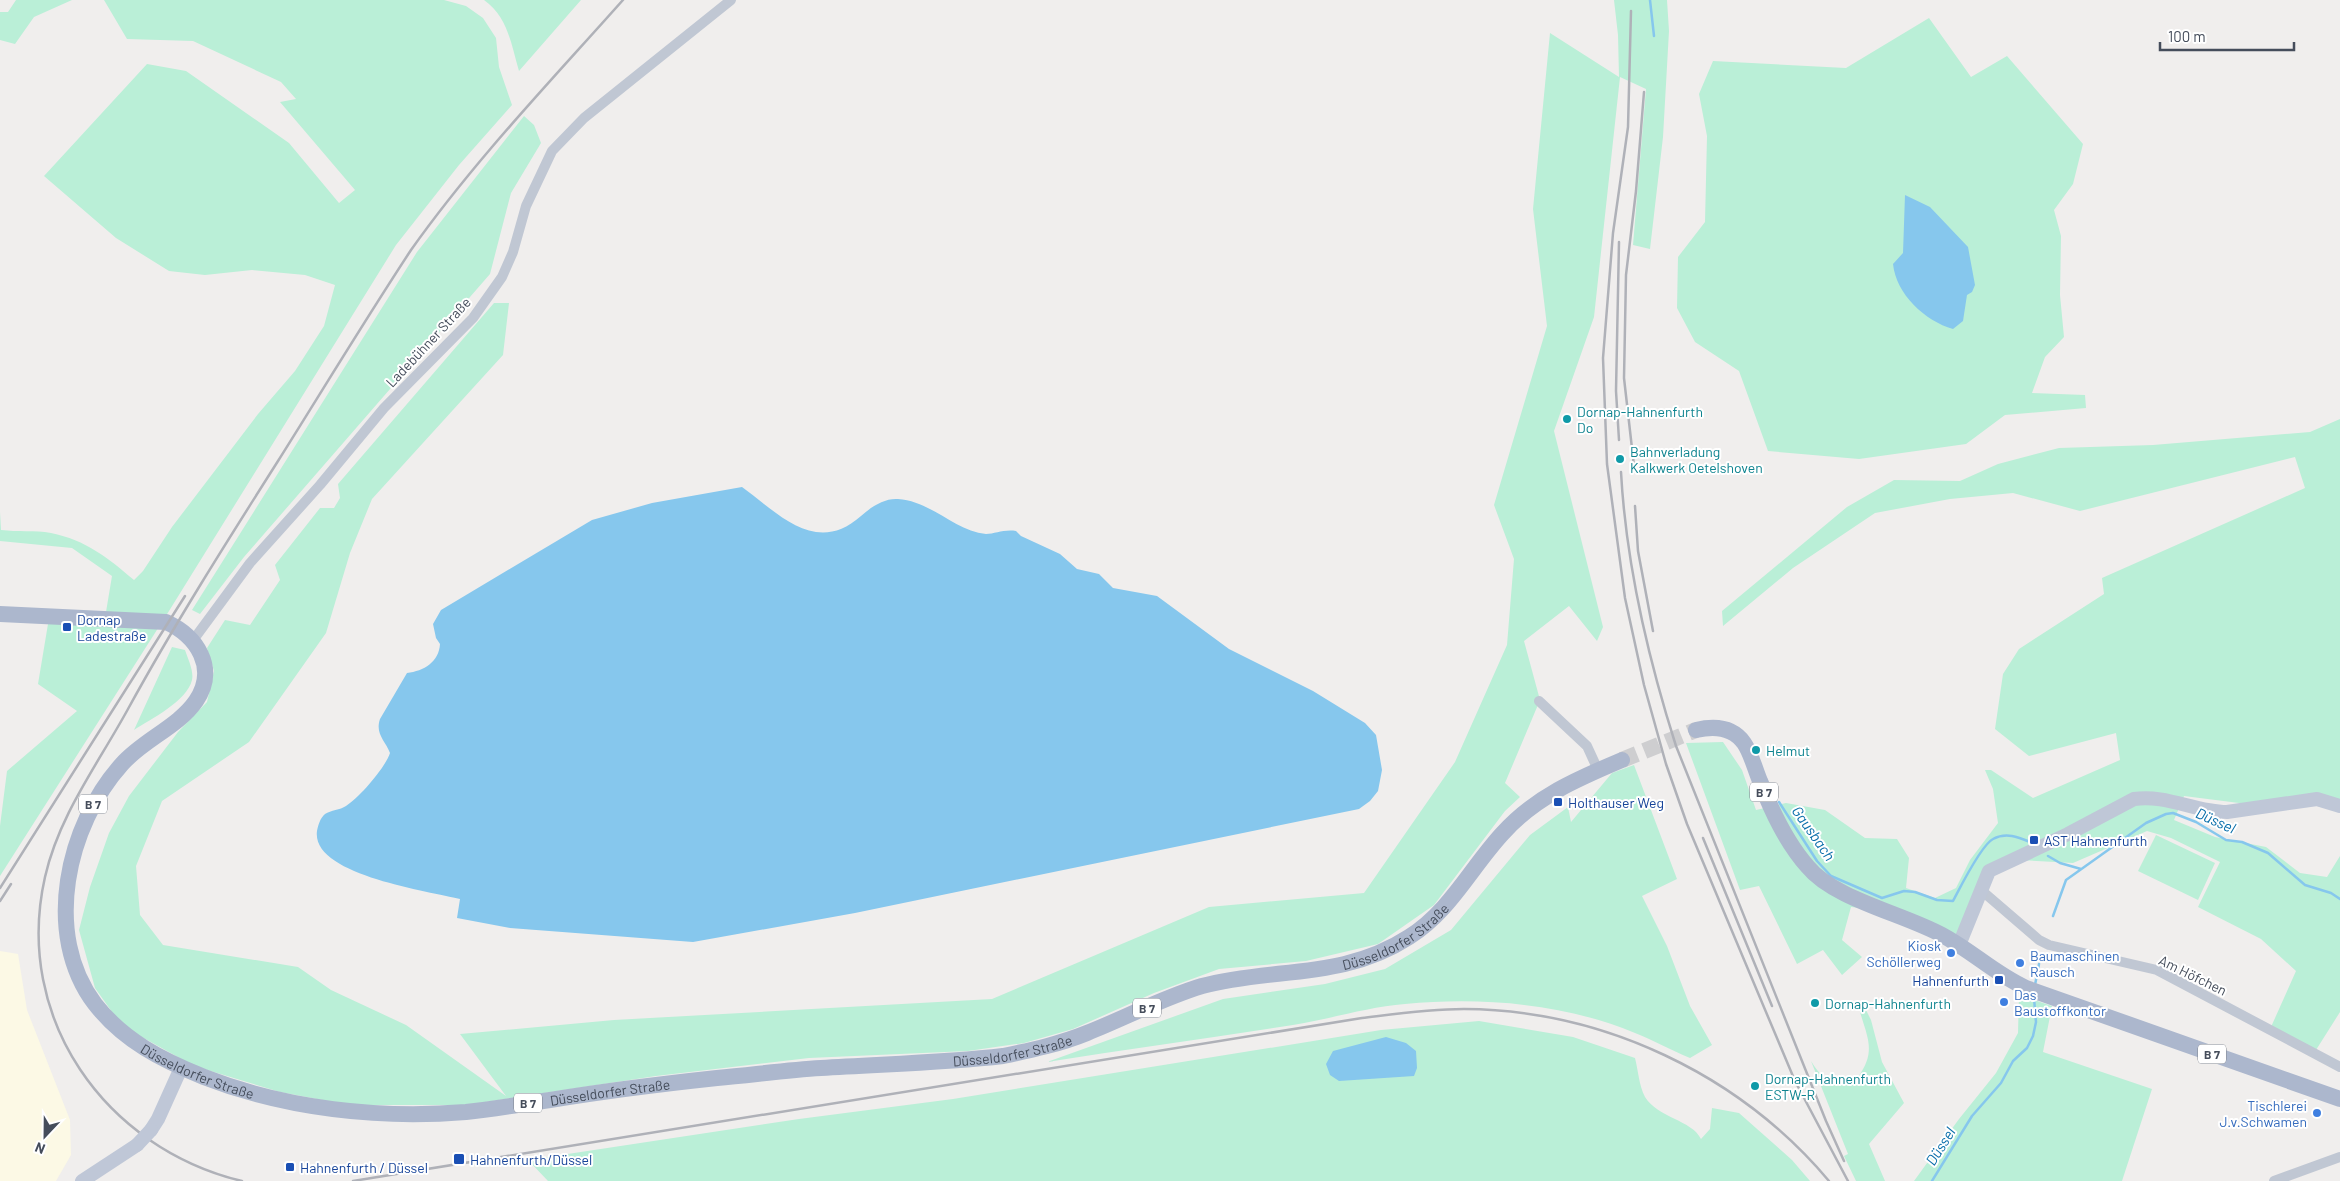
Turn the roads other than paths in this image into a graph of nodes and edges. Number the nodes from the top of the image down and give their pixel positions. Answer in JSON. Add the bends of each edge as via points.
{"nodes":[{"id":1,"x":731,"y":0,"type":"edge"},
{"id":2,"x":0,"y":614,"type":"edge"},
{"id":3,"x":194,"y":640,"type":"junction"},
{"id":4,"x":1539,"y":701,"type":"dead end"},
{"id":5,"x":1696,"y":730,"type":"tunnel mouth"},
{"id":6,"x":1622,"y":760,"type":"tunnel mouth"},
{"id":7,"x":1598,"y":770,"type":"junction"},
{"id":8,"x":2340,"y":806,"type":"edge"},
{"id":9,"x":1981,"y":890,"type":"junction"},
{"id":10,"x":1959,"y":945,"type":"junction"},
{"id":11,"x":2340,"y":1067,"type":"edge"},
{"id":12,"x":181,"y":1068,"type":"junction"},
{"id":13,"x":2340,"y":1099,"type":"edge"},
{"id":14,"x":2340,"y":1157,"type":"edge"},
{"id":15,"x":82,"y":1181,"type":"edge"},
{"id":16,"x":2274,"y":1181,"type":"edge"}],
"edges":[{"from":1,"to":3,"type":"street","name":"Ladebühner Straße","via":[[584,118],[552,151],[526,206],[502,277],[473,318],[384,408],[320,486],[250,563]]},
{"from":2,"to":3,"type":"main road","via":[[166,622]]},
{"from":3,"to":12,"type":"main road","name":"Düsseldorfer Straße","number":"B 7","via":[[205,670],[200,693],[186,712],[122,764],[103,787],[85,821],[66,897],[71,948],[82,984],[93,1001],[129,1038],[151,1054]]},
{"from":4,"to":7,"type":"street","via":[[1587,746]]},
{"from":5,"to":10,"type":"main road","number":"B 7","via":[[1713,726],[1730,731],[1743,742],[1777,822],[1821,880]]},
{"from":6,"to":7,"type":"main road","name":"Düsseldorfer Straße","number":"B 7"},
{"from":7,"to":12,"type":"main road","name":"Düsseldorfer Straße","number":"B 7","via":[[1542,798],[1521,815],[1500,836],[1442,911],[1386,951],[1332,968],[1256,976],[1200,987],[1086,1034],[1031,1050],[974,1059],[814,1068],[650,1085],[467,1112],[349,1110],[288,1101]]},
{"from":8,"to":9,"type":"street","via":[[2318,798],[2212,812],[2162,799],[2134,799],[1989,871]]},
{"from":9,"to":10,"type":"street"},
{"from":9,"to":11,"type":"street","name":"Am Höfchen","via":[[2049,945],[2157,970]]},
{"from":10,"to":13,"type":"main road","number":"B 7","via":[[2004,978],[2026,988]]},
{"from":12,"to":15,"type":"street","bridge":true,"via":[[151,1130],[137,1145]]},
{"from":14,"to":16,"type":"street"}]}
